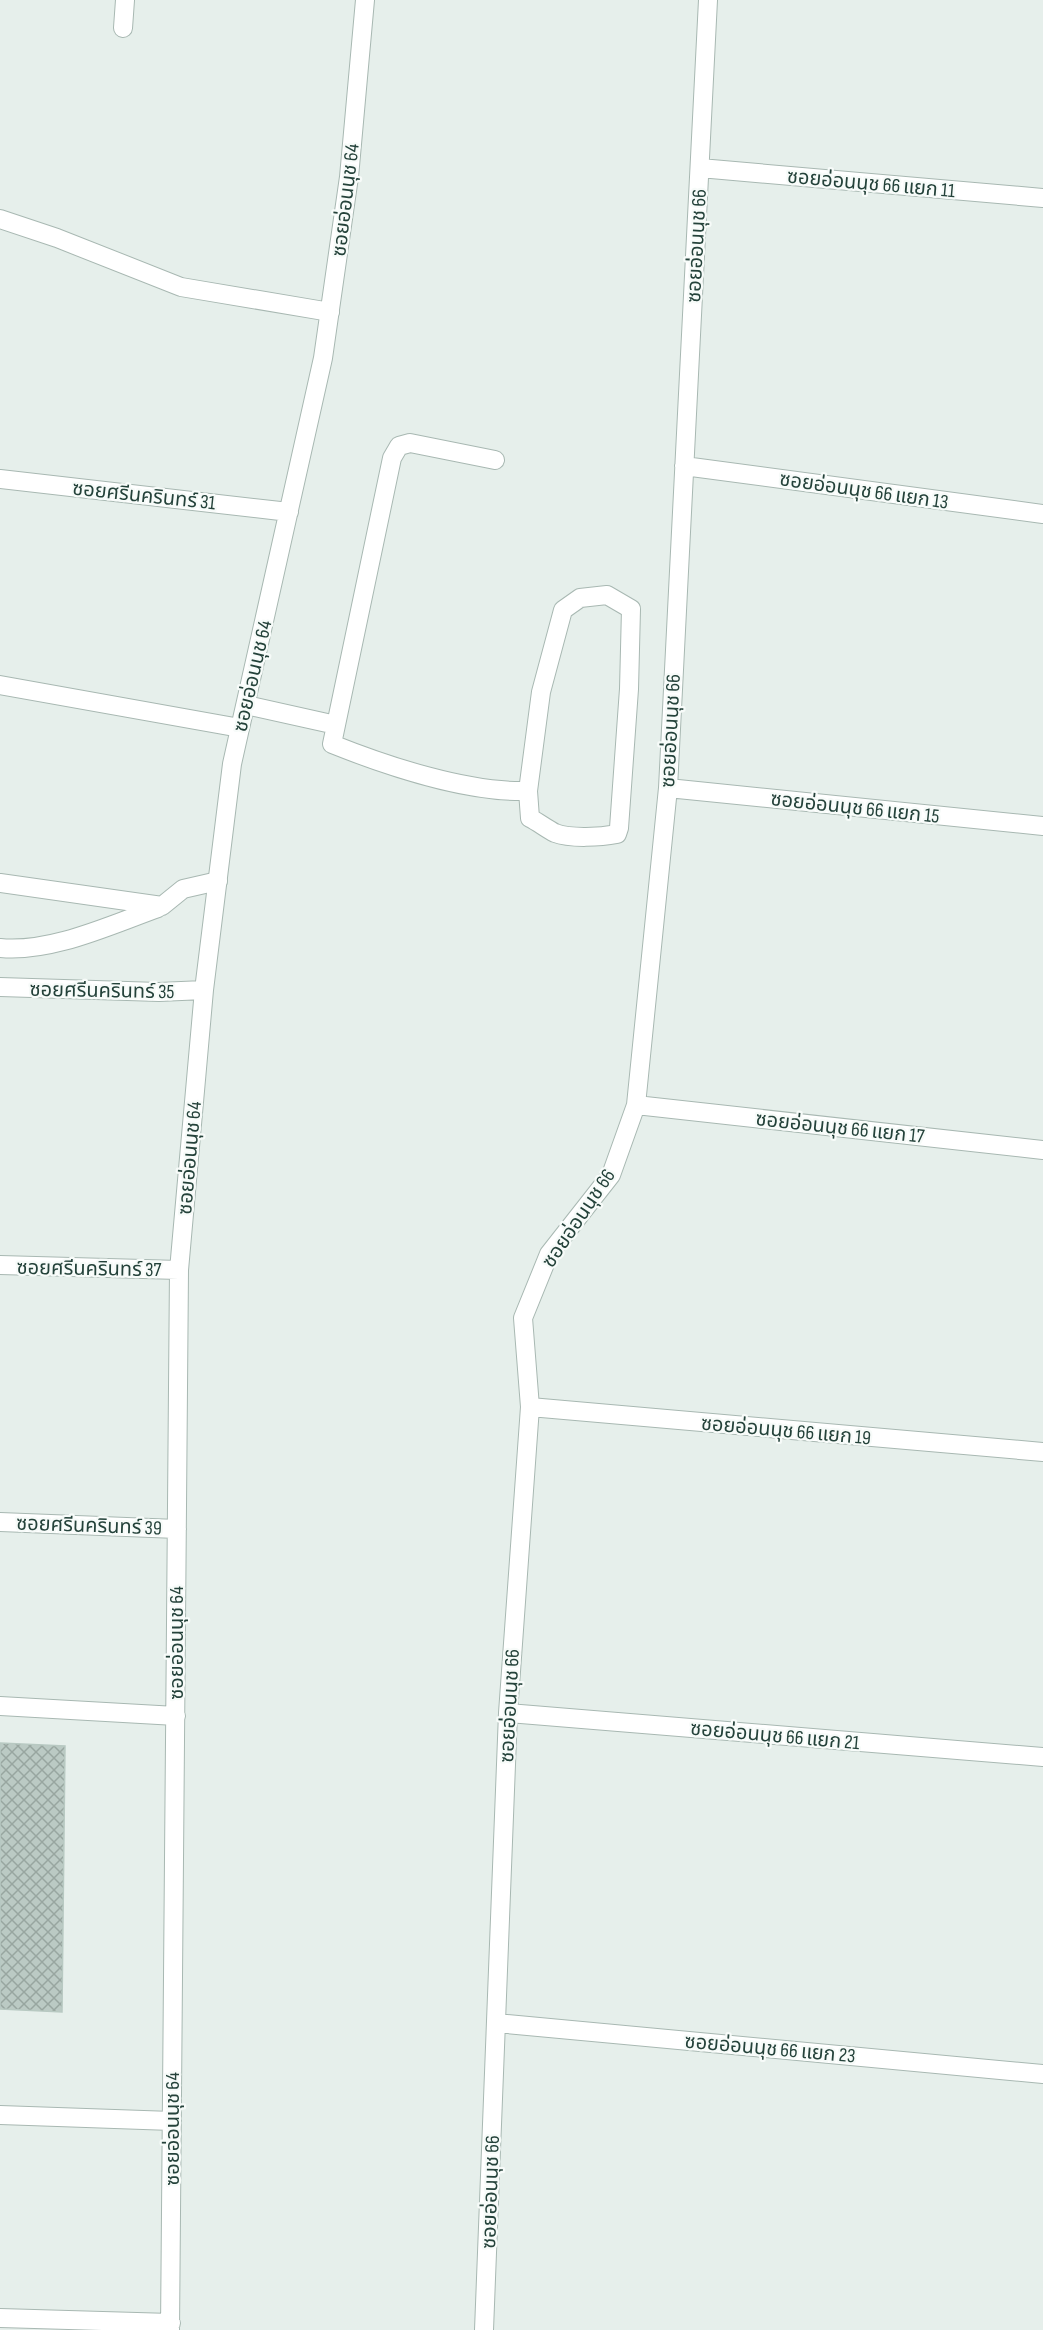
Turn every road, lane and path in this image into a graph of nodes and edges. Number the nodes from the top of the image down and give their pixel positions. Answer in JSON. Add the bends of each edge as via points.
{"nodes":[{"id":1,"x":125,"y":0,"type":"edge"},
{"id":2,"x":365,"y":0,"type":"edge"},
{"id":3,"x":708,"y":0,"type":"edge"},
{"id":4,"x":123,"y":28,"type":"dead end"},
{"id":5,"x":700,"y":168,"type":"junction"},
{"id":6,"x":1043,"y":198,"type":"edge"},
{"id":7,"x":0,"y":219,"type":"edge"},
{"id":8,"x":330,"y":312,"type":"junction"},
{"id":9,"x":495,"y":460,"type":"dead end"},
{"id":10,"x":684,"y":466,"type":"junction"},
{"id":11,"x":0,"y":479,"type":"edge"},
{"id":12,"x":289,"y":512,"type":"junction"},
{"id":13,"x":1043,"y":514,"type":"edge"},
{"id":14,"x":0,"y":685,"type":"edge"},
{"id":15,"x":246,"y":705,"type":"junction"},
{"id":16,"x":336,"y":724,"type":"junction"},
{"id":17,"x":240,"y":728,"type":"junction"},
{"id":18,"x":668,"y":788,"type":"junction"},
{"id":19,"x":528,"y":791,"type":"junction"},
{"id":20,"x":1043,"y":826,"type":"edge"},
{"id":21,"x":218,"y":881,"type":"junction"},
{"id":22,"x":0,"y":883,"type":"edge"},
{"id":23,"x":162,"y":906,"type":"junction"},
{"id":24,"x":0,"y":948,"type":"edge"},
{"id":25,"x":0,"y":987,"type":"edge"},
{"id":26,"x":204,"y":990,"type":"junction"},
{"id":27,"x":636,"y":1105,"type":"junction"},
{"id":28,"x":1043,"y":1150,"type":"edge"},
{"id":29,"x":0,"y":1265,"type":"edge"},
{"id":30,"x":179,"y":1270,"type":"junction"},
{"id":31,"x":530,"y":1407,"type":"junction"},
{"id":32,"x":1043,"y":1452,"type":"edge"},
{"id":33,"x":0,"y":1522,"type":"edge"},
{"id":34,"x":177,"y":1528,"type":"junction"},
{"id":35,"x":0,"y":1706,"type":"edge"},
{"id":36,"x":508,"y":1713,"type":"junction"},
{"id":37,"x":176,"y":1716,"type":"junction"},
{"id":38,"x":1043,"y":1757,"type":"edge"},
{"id":39,"x":496,"y":2023,"type":"junction"},
{"id":40,"x":1043,"y":2074,"type":"edge"},
{"id":41,"x":0,"y":2115,"type":"edge"},
{"id":42,"x":172,"y":2121,"type":"junction"},
{"id":43,"x":0,"y":2318,"type":"edge"},
{"id":44,"x":170,"y":2326,"type":"edge"},
{"id":45,"x":484,"y":2330,"type":"edge"}],
"edges":[{"from":1,"to":4,"type":"street"},
{"from":2,"to":8,"type":"street","name":"ซอยอ่อนนุช 64","via":[[349,177]]},
{"from":3,"to":5,"type":"street","name":"ซอยอ่อนนุช 66"},
{"from":5,"to":6,"type":"street","name":"ซอยอ่อนนุช 66 แยก 11"},
{"from":5,"to":10,"type":"street","name":"ซอยอ่อนนุช 66"},
{"from":7,"to":8,"type":"street","via":[[181,287]]},
{"from":8,"to":12,"type":"street","name":"ซอยอ่อนนุช 64"},
{"from":9,"to":16,"type":"street","via":[[410,443],[399,446],[392,458]]},
{"from":10,"to":13,"type":"street","name":"ซอยอ่อนนุช 66 แยก 13"},
{"from":10,"to":18,"type":"street","name":"ซอยอ่อนนุช 66"},
{"from":11,"to":12,"type":"street","name":"ซอยศรีนครินทร์ 31"},
{"from":12,"to":15,"type":"street","name":"ซอยอ่อนนุช 64"},
{"from":14,"to":17,"type":"street"},
{"from":15,"to":16,"type":"street"},
{"from":15,"to":17,"type":"street","name":"ซอยอ่อนนุช 64"},
{"from":16,"to":19,"type":"street","via":[[332,744],[369,759],[453,781]]},
{"from":17,"to":21,"type":"street","name":"ซอยอ่อนนุช 64"},
{"from":18,"to":20,"type":"street","name":"ซอยอ่อนนุช 66 แยก 15"},
{"from":18,"to":27,"type":"street","name":"ซอยอ่อนนุช 66"},
{"from":19,"to":19,"type":"street","via":[[541,692],[563,610],[580,598],[608,595],[631,609],[617,834],[589,837],[556,833],[530,818]]},
{"from":21,"to":23,"type":"street","via":[[183,889]]},
{"from":21,"to":26,"type":"street","name":"ซอยอ่อนนุช 64"},
{"from":22,"to":23,"type":"street"},
{"from":23,"to":24,"type":"street","via":[[66,940]]},
{"from":25,"to":26,"type":"street","name":"ซอยศรีนครินทร์ 35"},
{"from":26,"to":30,"type":"street","name":"ซอยอ่อนนุช 64"},
{"from":27,"to":28,"type":"street","name":"ซอยอ่อนนุช 66 แยก 17"},
{"from":27,"to":31,"type":"street","name":"ซอยอ่อนนุช 66","via":[[611,1174],[549,1254],[523,1318]]},
{"from":29,"to":30,"type":"street","name":"ซอยศรีนครินทร์ 37"},
{"from":30,"to":34,"type":"street","name":"ซอยอ่อนนุช 64"},
{"from":31,"to":32,"type":"street","name":"ซอยอ่อนนุช 66 แยก 19"},
{"from":31,"to":36,"type":"street","name":"ซอยอ่อนนุช 66"},
{"from":33,"to":34,"type":"street","name":"ซอยศรีนครินทร์ 39"},
{"from":34,"to":37,"type":"street","name":"ซอยอ่อนนุช 64"},
{"from":35,"to":37,"type":"street"},
{"from":36,"to":38,"type":"street","name":"ซอยอ่อนนุช 66 แยก 21"},
{"from":36,"to":39,"type":"street","name":"ซอยอ่อนนุช 66"},
{"from":37,"to":42,"type":"street","name":"ซอยอ่อนนุช 64"},
{"from":39,"to":40,"type":"street","name":"ซอยอ่อนนุช 66 แยก 23"},
{"from":39,"to":45,"type":"street","name":"ซอยอ่อนนุช 66"},
{"from":41,"to":42,"type":"street"},
{"from":42,"to":44,"type":"street","name":"ซอยอ่อนนุช 64"},
{"from":43,"to":44,"type":"street"}]}
